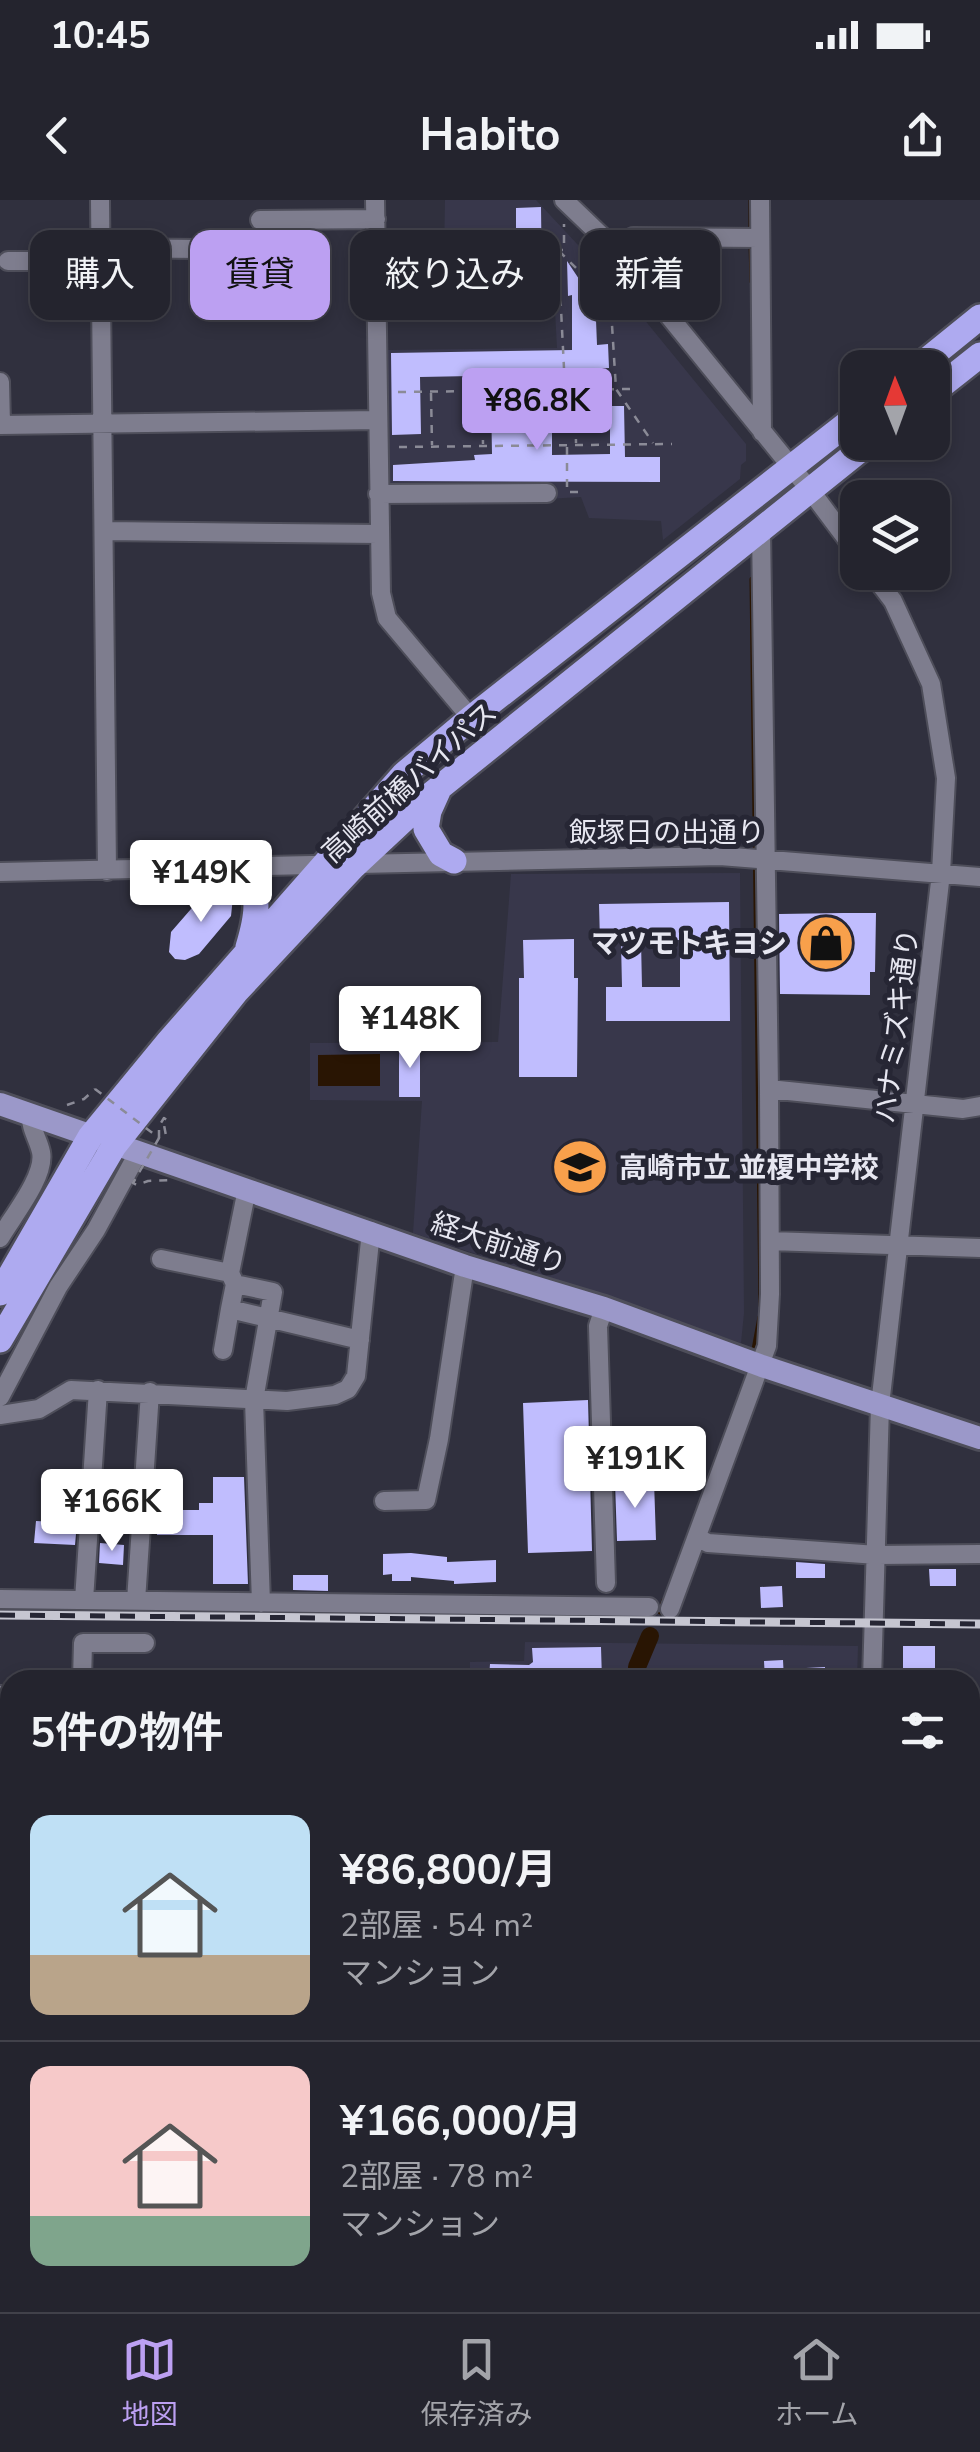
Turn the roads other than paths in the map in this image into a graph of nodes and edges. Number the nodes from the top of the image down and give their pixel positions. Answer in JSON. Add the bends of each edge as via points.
{"nodes":[{"id":1,"x":100,"y":200,"type":"edge"},
{"id":2,"x":564,"y":200,"type":"edge"},
{"id":3,"x":760,"y":200,"type":"edge"},
{"id":4,"x":376,"y":210,"type":"edge"},
{"id":5,"x":260,"y":220,"type":"dead end"},
{"id":6,"x":101,"y":230,"type":"edge"},
{"id":7,"x":595,"y":230,"type":"edge"},
{"id":8,"x":720,"y":237,"type":"edge"},
{"id":9,"x":760,"y":238,"type":"junction"},
{"id":10,"x":30,"y":259,"type":"edge"},
{"id":11,"x":8,"y":261,"type":"dead end"},
{"id":12,"x":980,"y":317,"type":"edge"},
{"id":13,"x":102,"y":320,"type":"edge"},
{"id":14,"x":672,"y":320,"type":"edge"},
{"id":15,"x":939,"y":350,"type":"edge"},
{"id":16,"x":980,"y":355,"type":"edge"},
{"id":17,"x":950,"y":379,"type":"edge"},
{"id":18,"x":0,"y":382,"type":"edge"},
{"id":19,"x":378,"y":420,"type":"junction"},
{"id":20,"x":103,"y":423,"type":"junction"},
{"id":21,"x":0,"y":425,"type":"edge"},
{"id":22,"x":840,"y":429,"type":"edge"},
{"id":23,"x":762,"y":432,"type":"junction"},
{"id":24,"x":848,"y":460,"type":"edge"},
{"id":25,"x":792,"y":468,"type":"junction"},
{"id":26,"x":810,"y":490,"type":"junction"},
{"id":27,"x":546,"y":493,"type":"dead end"},
{"id":28,"x":378,"y":494,"type":"junction"},
{"id":29,"x":761,"y":528,"type":"junction"},
{"id":30,"x":104,"y":530,"type":"junction"},
{"id":31,"x":840,"y":530,"type":"edge"},
{"id":32,"x":379,"y":534,"type":"junction"},
{"id":33,"x":884,"y":590,"type":"edge"},
{"id":34,"x":471,"y":718,"type":"junction"},
{"id":35,"x":440,"y":787,"type":"junction"},
{"id":36,"x":766,"y":858,"type":"junction"},
{"id":37,"x":454,"y":861,"type":"junction"},
{"id":38,"x":321,"y":866,"type":"junction"},
{"id":39,"x":354,"y":866,"type":"junction"},
{"id":40,"x":236,"y":868,"type":"junction"},
{"id":41,"x":107,"y":871,"type":"junction"},
{"id":42,"x":0,"y":872,"type":"edge"},
{"id":43,"x":942,"y":873,"type":"junction"},
{"id":44,"x":980,"y":877,"type":"edge"},
{"id":45,"x":246,"y":952,"type":"junction"},
{"id":46,"x":769,"y":1089,"type":"junction"},
{"id":47,"x":0,"y":1104,"type":"edge"},
{"id":48,"x":915,"y":1104,"type":"junction"},
{"id":49,"x":980,"y":1106,"type":"edge"},
{"id":50,"x":30,"y":1114,"type":"junction"},
{"id":51,"x":114,"y":1146,"type":"junction"},
{"id":52,"x":248,"y":1189,"type":"junction"},
{"id":53,"x":371,"y":1231,"type":"junction"},
{"id":54,"x":0,"y":1238,"type":"edge"},
{"id":55,"x":770,"y":1241,"type":"junction"},
{"id":56,"x":899,"y":1244,"type":"junction"},
{"id":57,"x":980,"y":1248,"type":"edge"},
{"id":58,"x":161,"y":1259,"type":"dead end"},
{"id":59,"x":465,"y":1266,"type":"junction"},
{"id":60,"x":233,"y":1278,"type":"junction"},
{"id":61,"x":0,"y":1293,"type":"edge"},
{"id":62,"x":230,"y":1308,"type":"junction"},
{"id":63,"x":604,"y":1308,"type":"junction"},
{"id":64,"x":270,"y":1319,"type":"junction"},
{"id":65,"x":0,"y":1340,"type":"edge"},
{"id":66,"x":360,"y":1340,"type":"junction"},
{"id":67,"x":223,"y":1350,"type":"dead end"},
{"id":68,"x":762,"y":1366,"type":"junction"},
{"id":69,"x":98,"y":1390,"type":"junction"},
{"id":70,"x":150,"y":1392,"type":"junction"},
{"id":71,"x":0,"y":1397,"type":"edge"},
{"id":72,"x":254,"y":1400,"type":"junction"},
{"id":73,"x":880,"y":1405,"type":"junction"},
{"id":74,"x":0,"y":1415,"type":"edge"},
{"id":75,"x":980,"y":1438,"type":"edge"},
{"id":76,"x":384,"y":1501,"type":"dead end"},
{"id":77,"x":698,"y":1538,"type":"junction"},
{"id":78,"x":980,"y":1554,"type":"edge"},
{"id":79,"x":876,"y":1555,"type":"junction"},
{"id":80,"x":606,"y":1583,"type":"dead end"},
{"id":81,"x":0,"y":1599,"type":"edge"},
{"id":82,"x":84,"y":1600,"type":"junction"},
{"id":83,"x":136,"y":1600,"type":"junction"},
{"id":84,"x":260,"y":1602,"type":"junction"},
{"id":85,"x":648,"y":1606,"type":"dead end"},
{"id":86,"x":670,"y":1609,"type":"dead end"},
{"id":87,"x":145,"y":1643,"type":"dead end"},
{"id":88,"x":82,"y":1670,"type":"edge"},
{"id":89,"x":872,"y":1670,"type":"edge"}],
"edges":[{"from":1,"to":6,"type":"street"},
{"from":2,"to":7,"type":"street"},
{"from":3,"to":9,"type":"street"},
{"from":4,"to":5,"type":"street"},
{"from":4,"to":19,"type":"street"},
{"from":8,"to":9,"type":"street"},
{"from":9,"to":23,"type":"street"},
{"from":10,"to":11,"type":"street"},
{"from":12,"to":15,"type":"highway"},
{"from":13,"to":20,"type":"street"},
{"from":14,"to":23,"type":"street"},
{"from":16,"to":17,"type":"highway"},
{"from":18,"to":21,"type":"street"},
{"from":19,"to":20,"type":"street"},
{"from":19,"to":28,"type":"street"},
{"from":20,"to":21,"type":"street"},
{"from":20,"to":30,"type":"street"},
{"from":22,"to":25,"type":"highway","name":"高崎前橋バイパス"},
{"from":23,"to":25,"type":"street"},
{"from":24,"to":26,"type":"highway","name":"高崎前橋バイパス"},
{"from":25,"to":26,"type":"street"},
{"from":25,"to":34,"type":"highway","name":"高崎前橋バイパス"},
{"from":26,"to":29,"type":"highway","name":"高崎前橋バイパス"},
{"from":26,"to":31,"type":"street"},
{"from":27,"to":28,"type":"street"},
{"from":28,"to":32,"type":"street"},
{"from":29,"to":35,"type":"highway","name":"高崎前橋バイパス"},
{"from":29,"to":36,"type":"street"},
{"from":30,"to":32,"type":"street"},
{"from":30,"to":41,"type":"street"},
{"from":32,"to":34,"type":"street","via":[[387,618]]},
{"from":33,"to":43,"type":"street","name":"ハナミズキ通り","via":[[930,684],[946,778]]},
{"from":34,"to":38,"type":"highway","name":"高崎前橋バイパス","via":[[404,774]]},
{"from":35,"to":37,"type":"highway","via":[[426,829],[441,854]]},
{"from":35,"to":39,"type":"highway","name":"高崎前橋バイパス"},
{"from":36,"to":37,"type":"street","name":"飯塚日の出通り"},
{"from":36,"to":43,"type":"street","name":"飯塚日の出通り"},
{"from":36,"to":46,"type":"street"},
{"from":37,"to":39,"type":"street","name":"飯塚日の出通り"},
{"from":38,"to":39,"type":"street","name":"飯塚日の出通り"},
{"from":38,"to":40,"type":"street","name":"飯塚日の出通り"},
{"from":38,"to":45,"type":"highway","name":"高崎前橋バイパス"},
{"from":39,"to":51,"type":"highway","name":"高崎前橋バイパス","via":[[236,992]]},
{"from":40,"to":41,"type":"street","name":"飯塚日の出通り"},
{"from":40,"to":45,"type":"highway","via":[[257,901]]},
{"from":41,"to":42,"type":"street","name":"飯塚日の出通り"},
{"from":43,"to":44,"type":"street","name":"飯塚日の出通り"},
{"from":43,"to":48,"type":"street","name":"ハナミズキ通り"},
{"from":45,"to":51,"type":"highway","name":"高崎前橋バイパス"},
{"from":46,"to":48,"type":"street"},
{"from":46,"to":55,"type":"street"},
{"from":47,"to":50,"type":"main road","name":"経大前通り"},
{"from":48,"to":49,"type":"street"},
{"from":48,"to":56,"type":"street","name":"ハナミズキ通り"},
{"from":50,"to":51,"type":"main road","name":"経大前通り"},
{"from":50,"to":54,"type":"street","via":[[42,1167]]},
{"from":51,"to":52,"type":"main road","name":"経大前通り"},
{"from":51,"to":61,"type":"highway","name":"高崎前橋バイパス"},
{"from":51,"to":65,"type":"highway","name":"高崎前橋バイパス"},
{"from":51,"to":71,"type":"street","via":[[96,1230]]},
{"from":52,"to":53,"type":"main road","name":"経大前通り"},
{"from":52,"to":60,"type":"street"},
{"from":53,"to":59,"type":"main road","name":"経大前通り"},
{"from":53,"to":66,"type":"street"},
{"from":55,"to":56,"type":"street"},
{"from":55,"to":68,"type":"street"},
{"from":56,"to":57,"type":"street"},
{"from":56,"to":73,"type":"street","name":"ハナミズキ通り"},
{"from":58,"to":60,"type":"street"},
{"from":59,"to":63,"type":"main road","name":"経大前通り"},
{"from":59,"to":76,"type":"street","via":[[426,1500]]},
{"from":60,"to":62,"type":"street"},
{"from":60,"to":64,"type":"street","via":[[274,1292]]},
{"from":62,"to":64,"type":"street"},
{"from":62,"to":67,"type":"street"},
{"from":63,"to":68,"type":"main road","name":"経大前通り"},
{"from":63,"to":80,"type":"street","via":[[598,1326]]},
{"from":64,"to":66,"type":"street"},
{"from":64,"to":72,"type":"street"},
{"from":66,"to":72,"type":"street","via":[[348,1389]]},
{"from":68,"to":73,"type":"main road","name":"経大前通り"},
{"from":68,"to":77,"type":"street"},
{"from":69,"to":70,"type":"street"},
{"from":69,"to":74,"type":"street","via":[[71,1390],[40,1409]]},
{"from":69,"to":82,"type":"street"},
{"from":70,"to":72,"type":"street"},
{"from":70,"to":83,"type":"street"},
{"from":72,"to":84,"type":"street"},
{"from":73,"to":75,"type":"main road","name":"経大前通り"},
{"from":73,"to":79,"type":"street","name":"ハナミズキ通り"},
{"from":77,"to":79,"type":"street"},
{"from":77,"to":86,"type":"street"},
{"from":78,"to":79,"type":"street"},
{"from":79,"to":89,"type":"street","name":"ハナミズキ通り"},
{"from":81,"to":82,"type":"street"},
{"from":82,"to":83,"type":"street"},
{"from":83,"to":84,"type":"street"},
{"from":84,"to":85,"type":"street"},
{"from":87,"to":88,"type":"street","via":[[82,1643]]}]}
